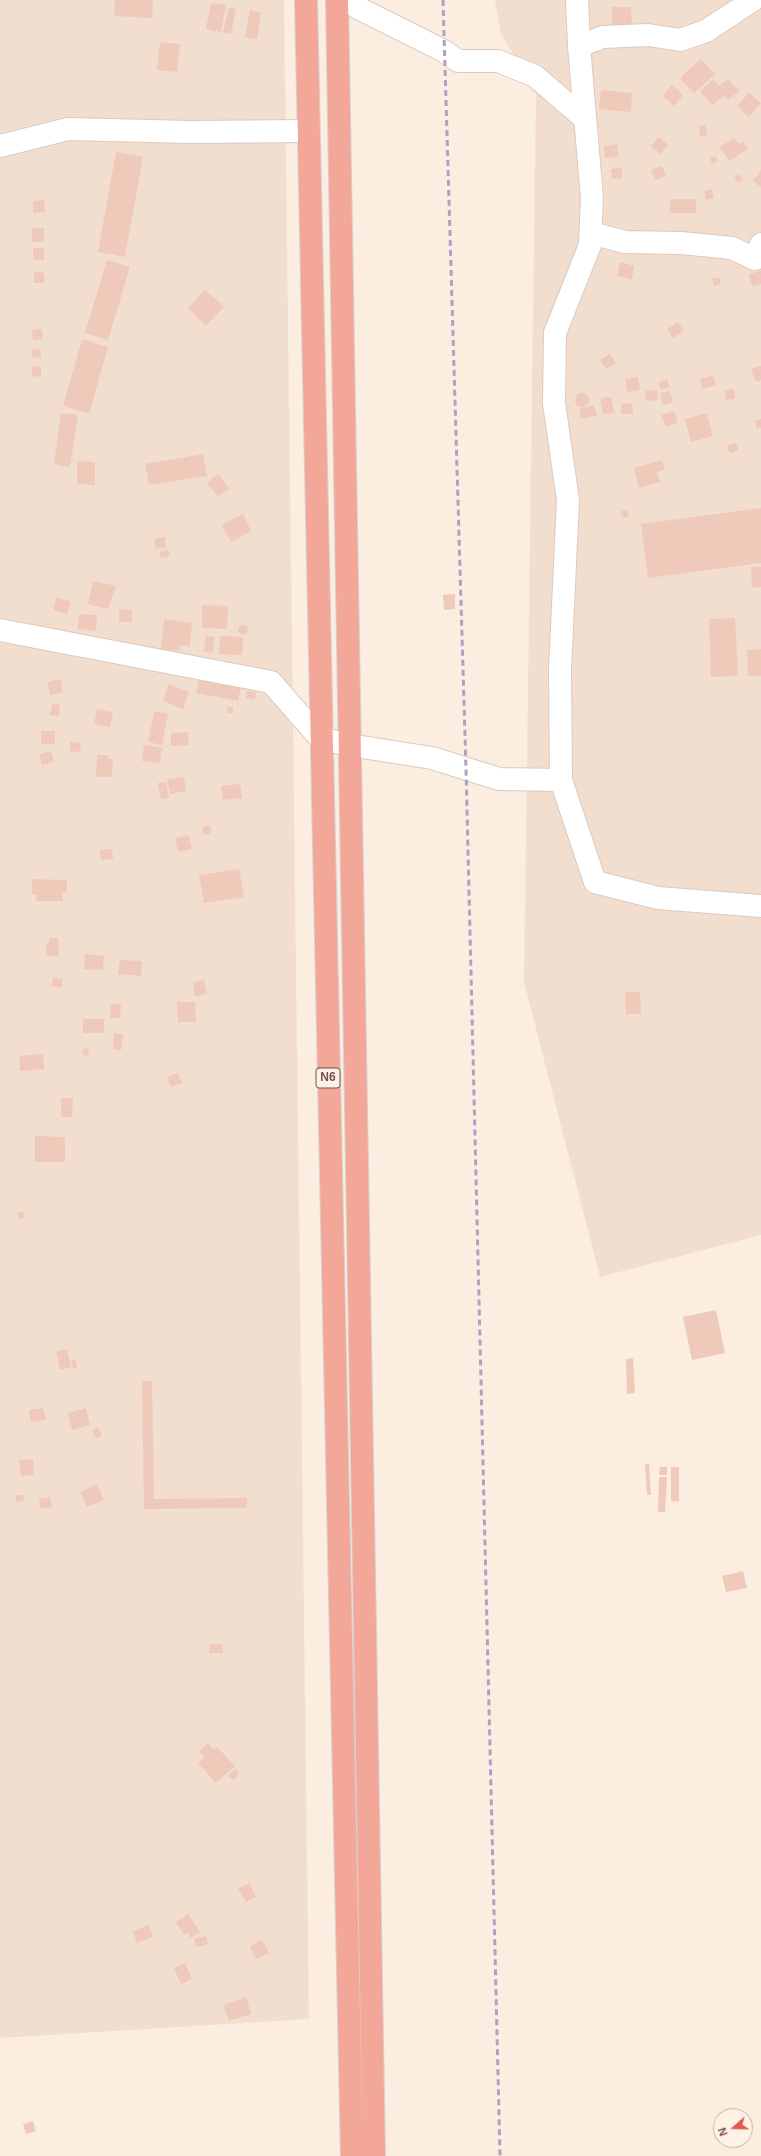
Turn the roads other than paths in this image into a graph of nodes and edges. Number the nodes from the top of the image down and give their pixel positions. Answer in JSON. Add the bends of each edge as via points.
{"nodes":[{"id":1,"x":306,"y":0,"type":"edge"},
{"id":2,"x":337,"y":0,"type":"edge"},
{"id":3,"x":353,"y":0,"type":"edge"},
{"id":4,"x":577,"y":0,"type":"edge"},
{"id":5,"x":753,"y":0,"type":"edge"},
{"id":6,"x":579,"y":46,"type":"junction"},
{"id":7,"x":585,"y":119,"type":"junction"},
{"id":8,"x":308,"y":131,"type":"junction"},
{"id":9,"x":0,"y":146,"type":"edge"},
{"id":10,"x":591,"y":233,"type":"junction"},
{"id":11,"x":759,"y":254,"type":"edge"},
{"id":12,"x":0,"y":630,"type":"edge"},
{"id":13,"x":320,"y":738,"type":"junction"},
{"id":14,"x":349,"y":745,"type":"junction"},
{"id":15,"x":561,"y":780,"type":"junction"},
{"id":16,"x":761,"y":906,"type":"edge"},
{"id":17,"x":352,"y":2156,"type":"edge"},
{"id":18,"x":374,"y":2156,"type":"edge"}],
"edges":[{"from":1,"to":8,"type":"highway","number":"N6"},
{"from":2,"to":14,"type":"highway","number":"N6"},
{"from":3,"to":7,"type":"street","via":[[356,7],[458,60],[498,62],[535,76]]},
{"from":4,"to":6,"type":"street"},
{"from":5,"to":6,"type":"street","via":[[706,31],[680,40],[648,35],[603,37]]},
{"from":6,"to":7,"type":"street"},
{"from":7,"to":10,"type":"street","via":[[592,198]]},
{"from":8,"to":9,"type":"street","via":[[68,129]]},
{"from":8,"to":13,"type":"highway","number":"N6"},
{"from":10,"to":11,"type":"street","via":[[626,242],[681,243],[732,248]]},
{"from":10,"to":15,"type":"street","via":[[590,245],[555,334],[554,404],[568,500],[560,670]]},
{"from":12,"to":13,"type":"street","via":[[272,682]]},
{"from":13,"to":14,"type":"street"},
{"from":13,"to":17,"type":"highway","number":"N6"},
{"from":14,"to":15,"type":"street","via":[[432,758],[499,778]]},
{"from":14,"to":18,"type":"highway","number":"N6"},
{"from":15,"to":16,"type":"street","via":[[595,882],[658,898]]}]}
